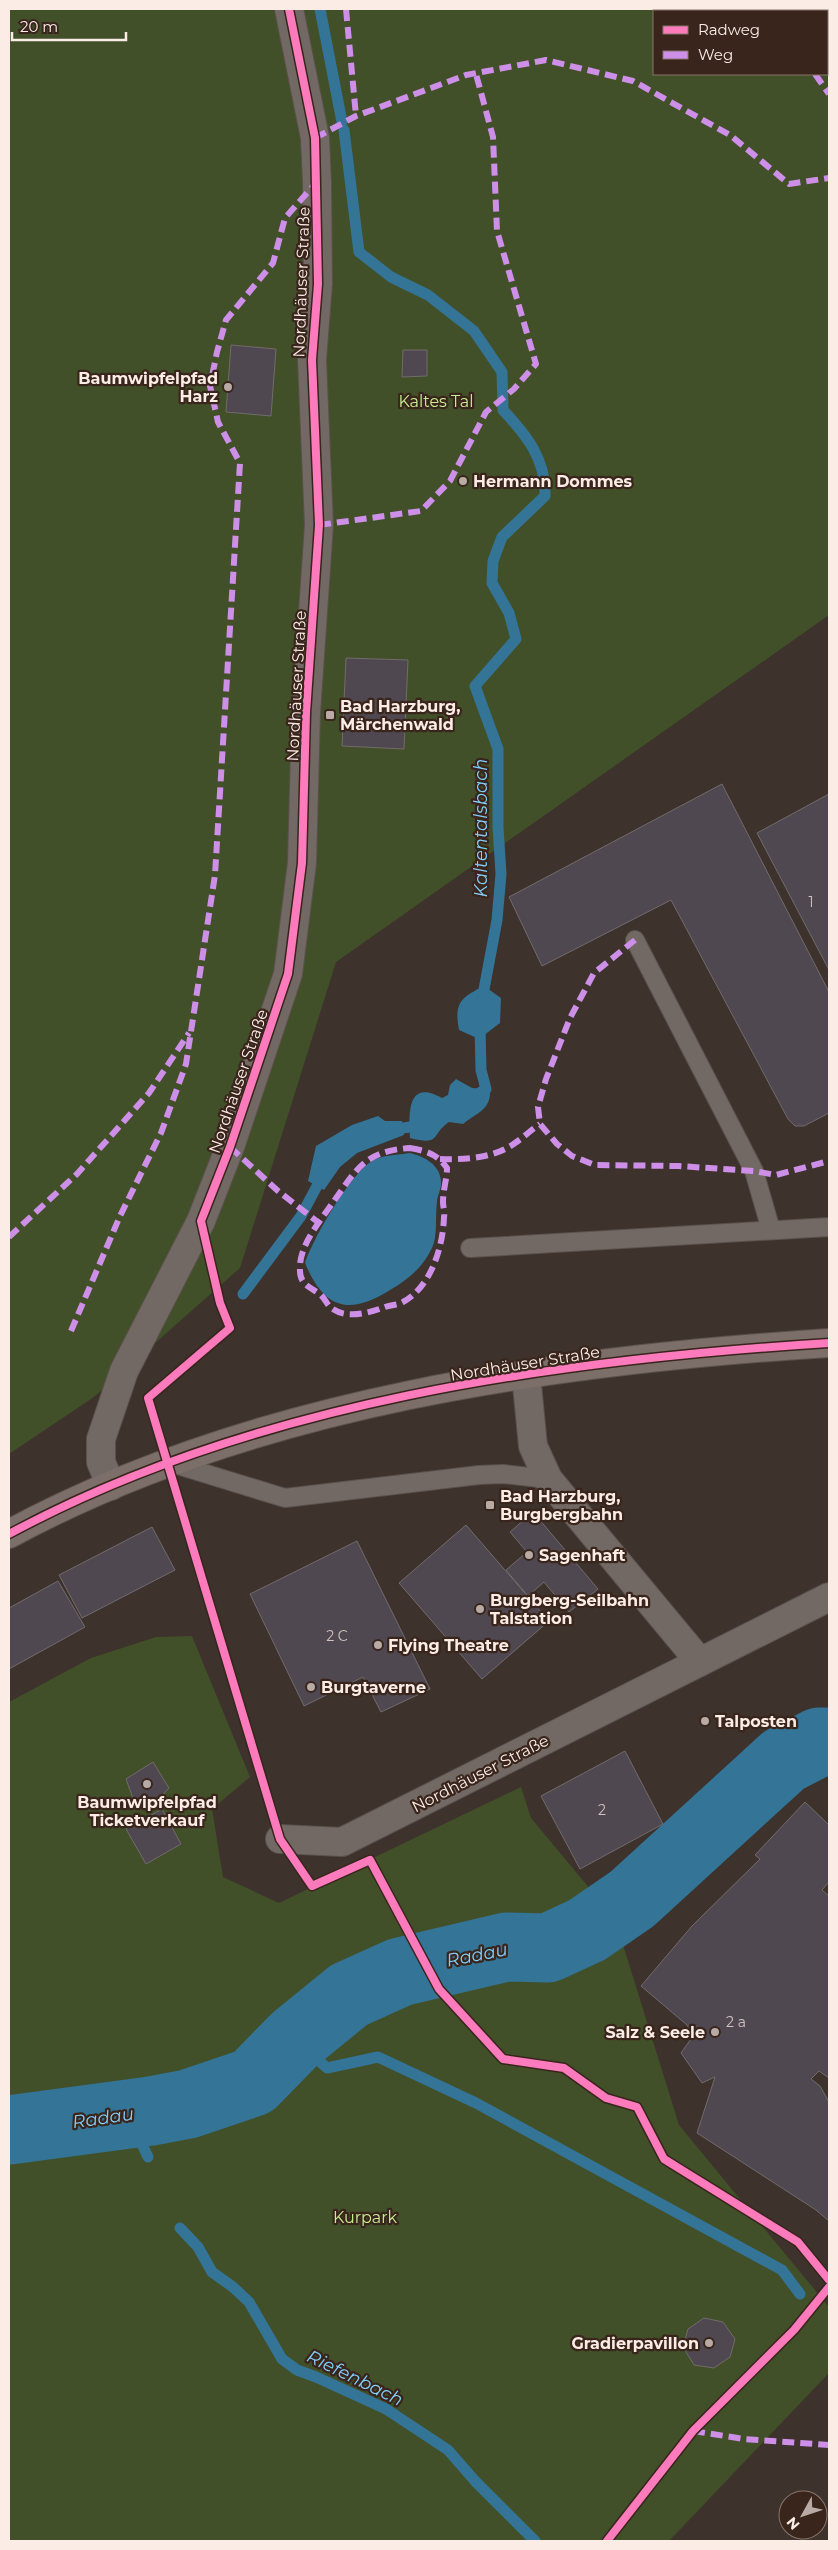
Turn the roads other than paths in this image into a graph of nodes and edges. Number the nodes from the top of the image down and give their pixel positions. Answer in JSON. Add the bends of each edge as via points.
{"nodes":[{"id":1,"x":289,"y":9,"type":"edge"},
{"id":2,"x":635,"y":940,"type":"dead end"},
{"id":3,"x":829,"y":1227,"type":"edge"},
{"id":4,"x":771,"y":1230,"type":"junction"},
{"id":5,"x":470,"y":1248,"type":"dead end"},
{"id":6,"x":829,"y":1343,"type":"edge"},
{"id":7,"x":526,"y":1375,"type":"junction"},
{"id":8,"x":171,"y":1463,"type":"junction"},
{"id":9,"x":548,"y":1479,"type":"junction"},
{"id":10,"x":110,"y":1486,"type":"junction"},
{"id":11,"x":9,"y":1534,"type":"edge"},
{"id":12,"x":829,"y":1597,"type":"edge"},
{"id":13,"x":700,"y":1662,"type":"junction"},
{"id":14,"x":280,"y":1840,"type":"dead end"}],
"edges":[{"from":1,"to":10,"type":"street","name":"Nordhäuser Straße","via":[[315,138],[318,284],[312,360],[319,525],[306,713],[302,862],[288,974],[219,1179],[121,1379],[101,1439],[101,1462]]},
{"from":2,"to":4,"type":"lane","via":[[754,1171]]},
{"from":3,"to":4,"type":"lane"},
{"from":4,"to":5,"type":"lane"},
{"from":6,"to":7,"type":"main road","name":"Nordhäuser Straße","via":[[661,1357]]},
{"from":7,"to":8,"type":"main road","name":"Nordhäuser Straße","via":[[392,1399],[303,1421]]},
{"from":7,"to":9,"type":"street","name":"Nordhäuser Straße","via":[[533,1446]]},
{"from":8,"to":9,"type":"lane","via":[[285,1498],[479,1475]]},
{"from":8,"to":10,"type":"main road","name":"Nordhäuser Straße"},
{"from":9,"to":13,"type":"street","name":"Nordhäuser Straße"},
{"from":10,"to":11,"type":"main road","name":"Nordhäuser Straße"},
{"from":12,"to":13,"type":"street","name":"Nordhäuser Straße"},
{"from":13,"to":14,"type":"street","name":"Nordhäuser Straße","via":[[342,1842]]}]}
